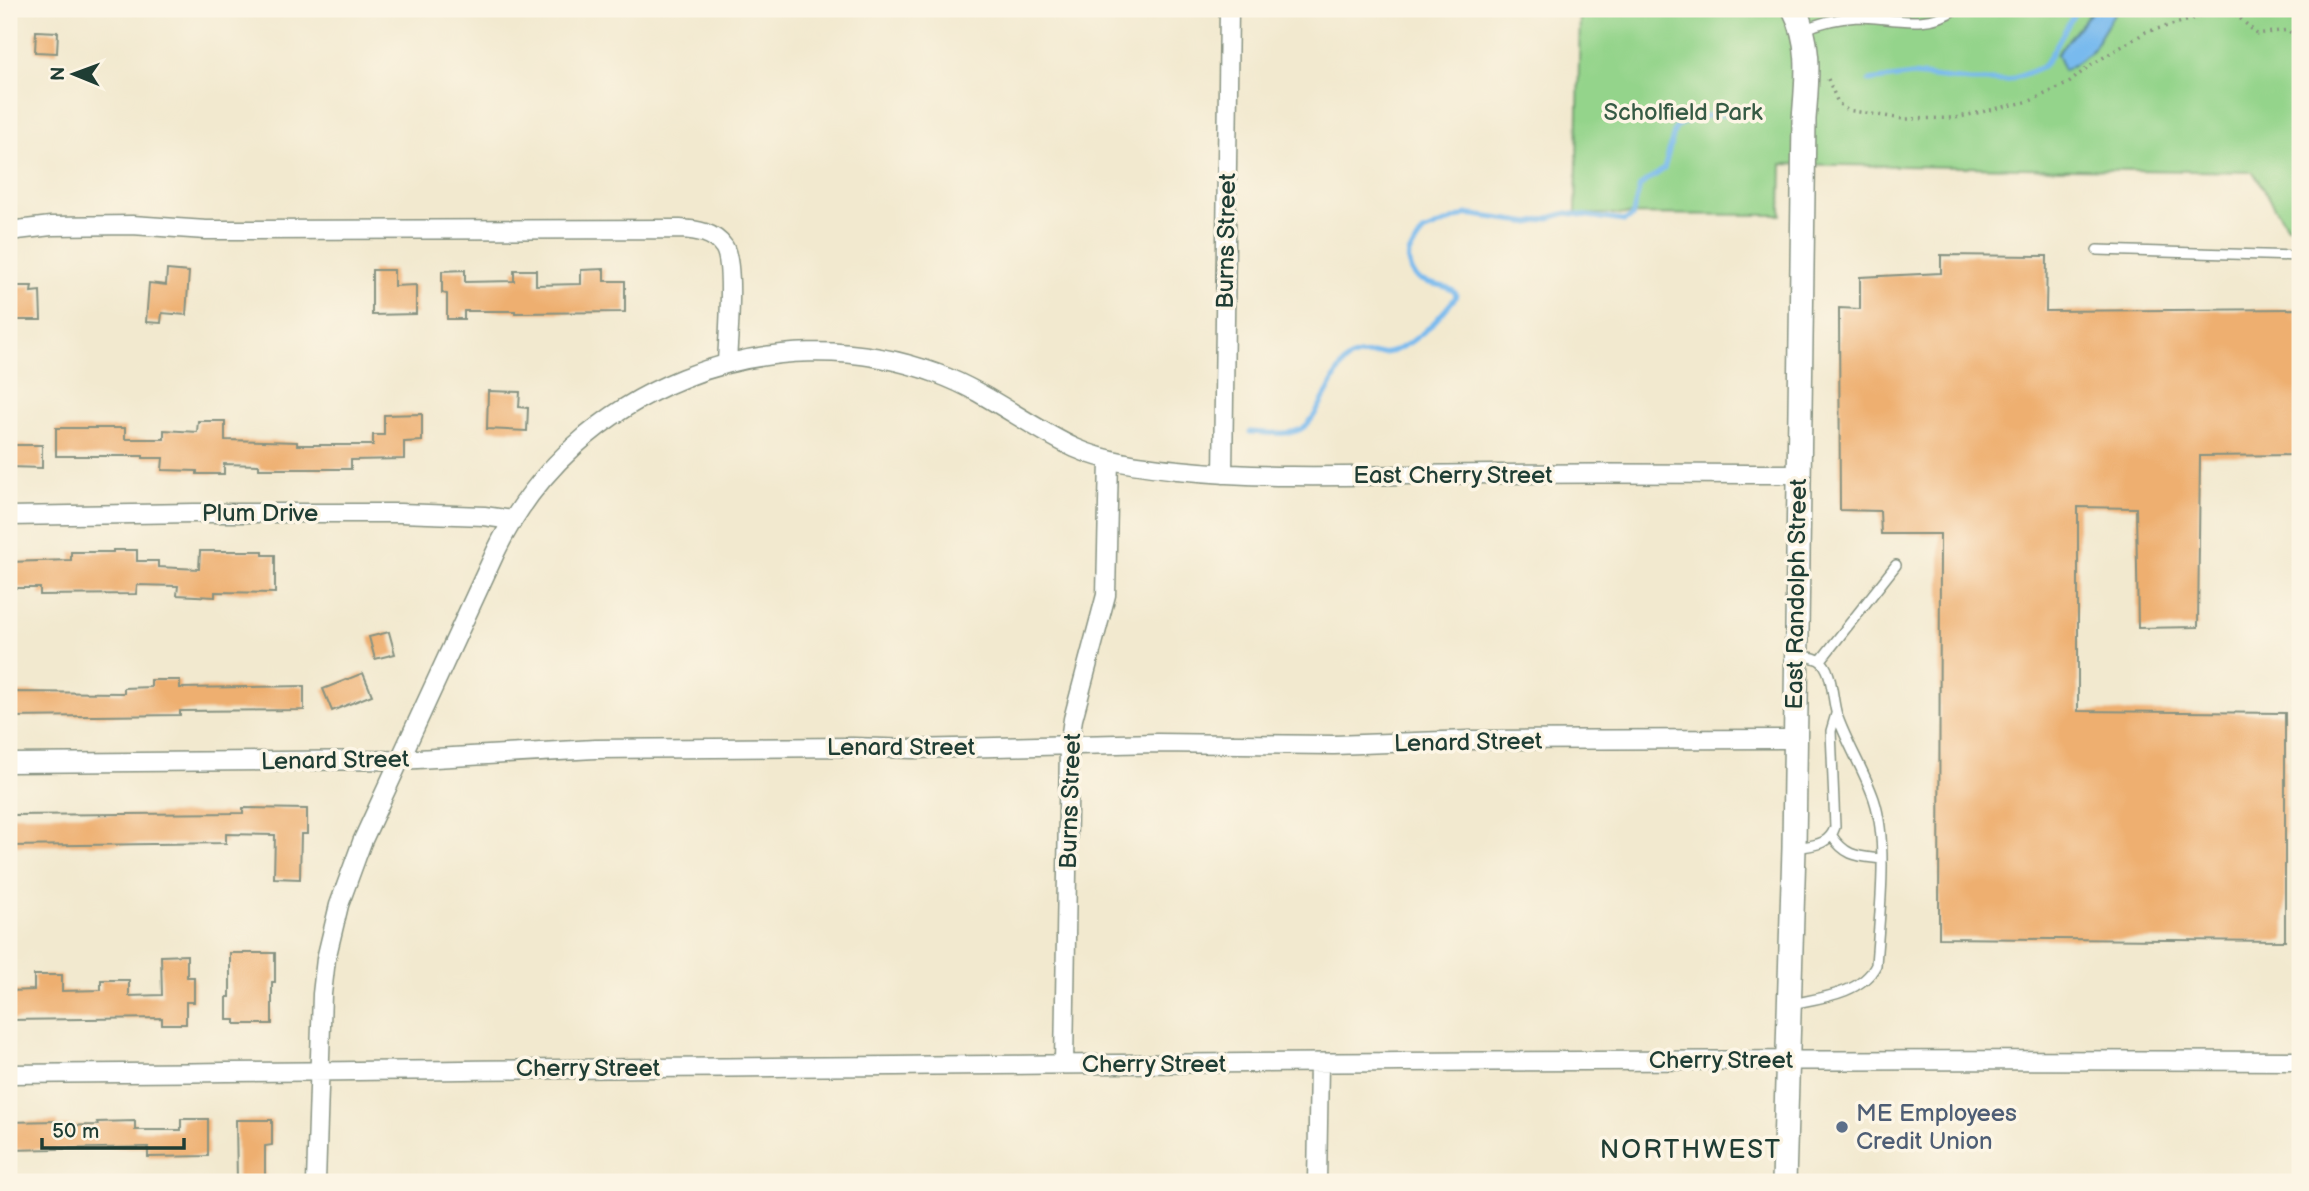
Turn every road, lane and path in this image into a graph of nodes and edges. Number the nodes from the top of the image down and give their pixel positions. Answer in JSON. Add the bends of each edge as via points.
{"nodes":[{"id":1,"x":1229,"y":9,"type":"edge"},
{"id":2,"x":1794,"y":9,"type":"edge"},
{"id":3,"x":1955,"y":9,"type":"edge"},
{"id":4,"x":2218,"y":9,"type":"edge"},
{"id":5,"x":2230,"y":9,"type":"edge"},
{"id":6,"x":1802,"y":31,"type":"junction"},
{"id":7,"x":2300,"y":41,"type":"edge"},
{"id":8,"x":1828,"y":77,"type":"dead end"},
{"id":9,"x":9,"y":231,"type":"edge"},
{"id":10,"x":2097,"y":250,"type":"dead end"},
{"id":11,"x":2300,"y":256,"type":"edge"},
{"id":12,"x":727,"y":362,"type":"junction"},
{"id":13,"x":1109,"y":459,"type":"junction"},
{"id":14,"x":1223,"y":474,"type":"junction"},
{"id":15,"x":1798,"y":474,"type":"junction"},
{"id":16,"x":9,"y":516,"type":"edge"},
{"id":17,"x":512,"y":520,"type":"junction"},
{"id":18,"x":1896,"y":565,"type":"dead end"},
{"id":19,"x":1796,"y":653,"type":"junction"},
{"id":20,"x":1821,"y":660,"type":"junction"},
{"id":21,"x":1836,"y":714,"type":"junction"},
{"id":22,"x":1794,"y":739,"type":"junction"},
{"id":23,"x":1069,"y":746,"type":"junction"},
{"id":24,"x":400,"y":760,"type":"junction"},
{"id":25,"x":9,"y":763,"type":"edge"},
{"id":26,"x":1832,"y":836,"type":"junction"},
{"id":27,"x":1794,"y":848,"type":"junction"},
{"id":28,"x":1881,"y":859,"type":"junction"},
{"id":29,"x":1789,"y":1004,"type":"junction"},
{"id":30,"x":1787,"y":1060,"type":"junction"},
{"id":31,"x":2300,"y":1061,"type":"edge"},
{"id":32,"x":1064,"y":1064,"type":"junction"},
{"id":33,"x":1319,"y":1064,"type":"junction"},
{"id":34,"x":319,"y":1071,"type":"junction"},
{"id":35,"x":9,"y":1074,"type":"edge"},
{"id":36,"x":316,"y":1182,"type":"edge"},
{"id":37,"x":1317,"y":1182,"type":"edge"},
{"id":38,"x":1784,"y":1182,"type":"edge"}],
"edges":[{"from":1,"to":14,"type":"street","name":"Burns Street"},
{"from":2,"to":6,"type":"street","name":"East Randolph Street"},
{"from":3,"to":6,"type":"lane","via":[[1910,22],[1857,17]]},
{"from":4,"to":8,"type":"path","via":[[2146,32],[2069,83],[2030,101],[1955,118],[1903,119],[1847,110],[1838,103]]},
{"from":5,"to":7,"type":"path","via":[[2257,34],[2288,30]]},
{"from":6,"to":15,"type":"street","name":"East Randolph Street","via":[[1808,76]]},
{"from":9,"to":12,"type":"street","via":[[132,225],[206,230],[699,231],[727,252]]},
{"from":10,"to":11,"type":"lane"},
{"from":12,"to":13,"type":"street","name":"East Cherry Street","via":[[805,352],[892,360],[955,380],[1071,446]]},
{"from":12,"to":17,"type":"street","name":"East Cherry Street","via":[[661,387],[612,415],[552,467]]},
{"from":13,"to":14,"type":"street","name":"East Cherry Street"},
{"from":13,"to":23,"type":"street","name":"Burns Street","via":[[1105,605]]},
{"from":14,"to":15,"type":"street","name":"East Cherry Street"},
{"from":15,"to":19,"type":"street","name":"East Randolph Street"},
{"from":16,"to":17,"type":"street","name":"Plum Drive","via":[[400,513]]},
{"from":17,"to":24,"type":"street","name":"East Cherry Street"},
{"from":18,"to":20,"type":"lane"},
{"from":19,"to":20,"type":"lane"},
{"from":19,"to":22,"type":"street","name":"East Randolph Street"},
{"from":20,"to":21,"type":"lane"},
{"from":21,"to":26,"type":"lane","via":[[1831,731]]},
{"from":21,"to":28,"type":"lane","via":[[1875,800]]},
{"from":22,"to":23,"type":"street","name":"Lenard Street"},
{"from":22,"to":27,"type":"street","name":"East Randolph Street"},
{"from":23,"to":24,"type":"street","name":"Lenard Street","via":[[595,749]]},
{"from":23,"to":32,"type":"street","name":"Burns Street"},
{"from":24,"to":25,"type":"street","name":"Lenard Street"},
{"from":24,"to":34,"type":"street","name":"East Cherry Street","via":[[354,862],[334,922],[323,978]]},
{"from":26,"to":27,"type":"lane","via":[[1821,844]]},
{"from":26,"to":28,"type":"lane","via":[[1852,856]]},
{"from":27,"to":29,"type":"street","name":"East Randolph Street"},
{"from":28,"to":29,"type":"lane","via":[[1876,965],[1871,976],[1837,993]]},
{"from":29,"to":30,"type":"street","name":"East Randolph Street"},
{"from":30,"to":31,"type":"street","name":"Cherry Street"},
{"from":30,"to":33,"type":"street","name":"Cherry Street"},
{"from":30,"to":38,"type":"street","name":"East Randolph Street"},
{"from":32,"to":33,"type":"street","name":"Cherry Street"},
{"from":32,"to":34,"type":"street","name":"Cherry Street"},
{"from":33,"to":37,"type":"street"},
{"from":34,"to":35,"type":"street","name":"Cherry Street"},
{"from":34,"to":36,"type":"street","name":"East Cherry Street"}]}
